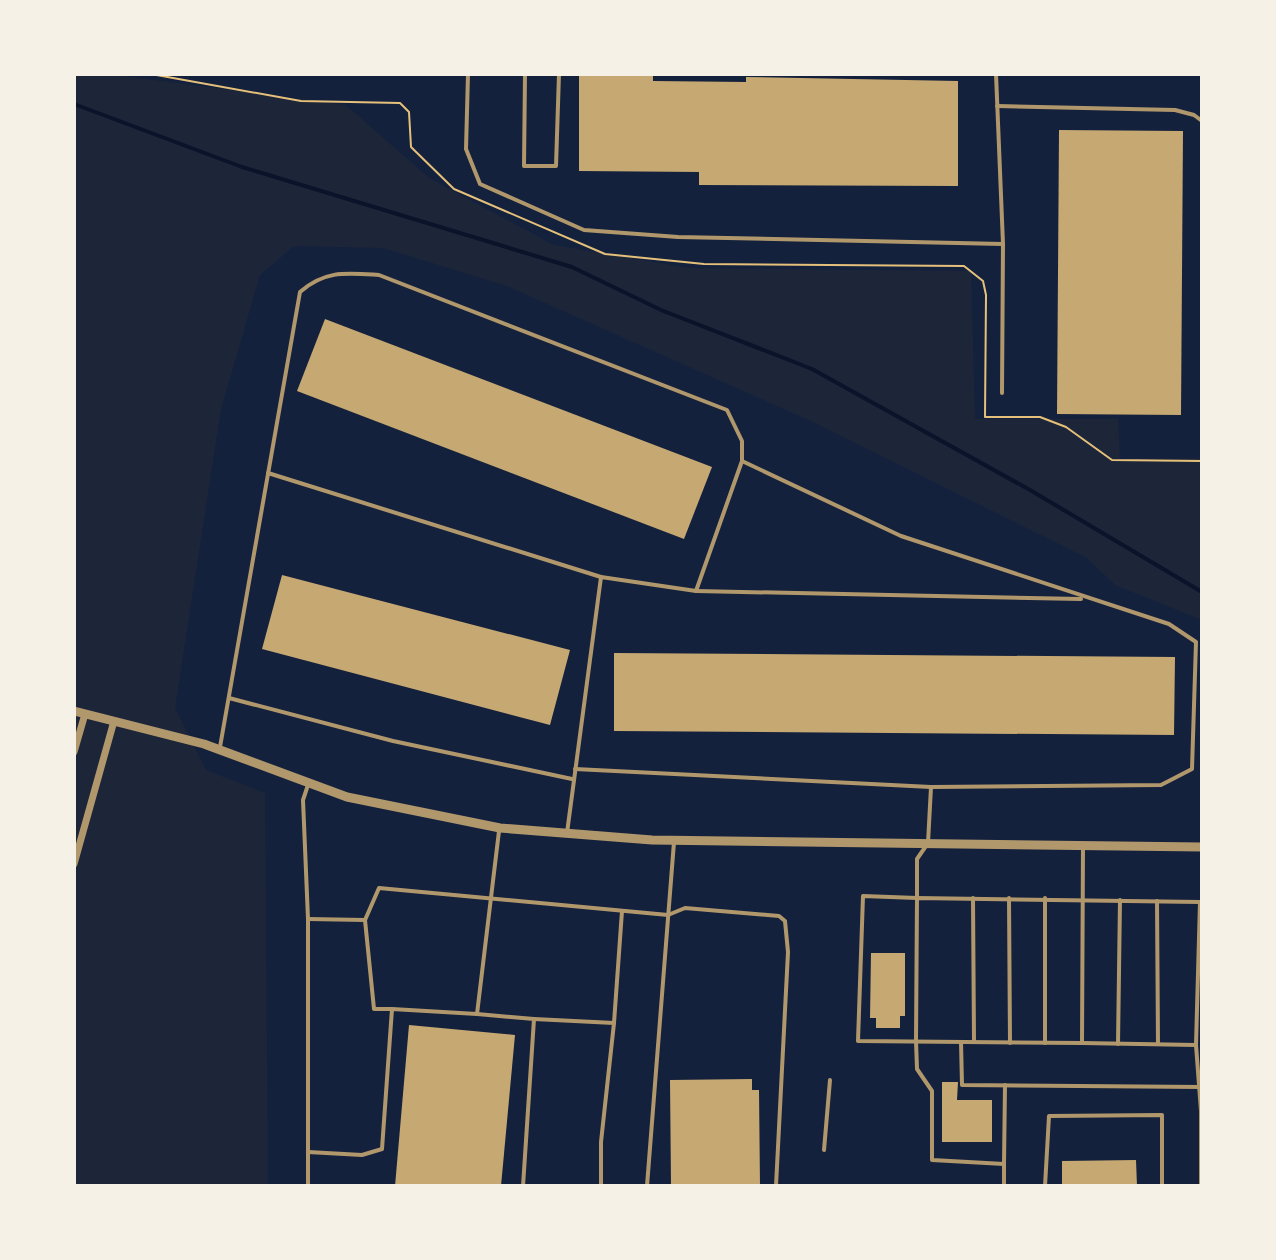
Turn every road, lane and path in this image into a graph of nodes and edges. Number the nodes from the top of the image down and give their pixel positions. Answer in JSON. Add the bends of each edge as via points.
{"nodes":[{"id":1,"x":151,"y":74,"type":"edge"},
{"id":2,"x":468,"y":74,"type":"edge"},
{"id":3,"x":525,"y":74,"type":"edge"},
{"id":4,"x":559,"y":74,"type":"edge"},
{"id":5,"x":996,"y":74,"type":"edge"},
{"id":6,"x":997,"y":106,"type":"junction"},
{"id":7,"x":1202,"y":121,"type":"edge"},
{"id":8,"x":1003,"y":244,"type":"junction"},
{"id":9,"x":1002,"y":393,"type":"dead end"},
{"id":10,"x":742,"y":461,"type":"junction"},
{"id":11,"x":1202,"y":461,"type":"edge"},
{"id":12,"x":268,"y":473,"type":"junction"},
{"id":13,"x":601,"y":577,"type":"junction"},
{"id":14,"x":696,"y":591,"type":"junction"},
{"id":15,"x":1085,"y":599,"type":"junction"},
{"id":16,"x":229,"y":698,"type":"junction"},
{"id":17,"x":74,"y":711,"type":"edge"},
{"id":18,"x":85,"y":714,"type":"junction"},
{"id":19,"x":114,"y":721,"type":"junction"},
{"id":20,"x":220,"y":749,"type":"junction"},
{"id":21,"x":74,"y":752,"type":"edge"},
{"id":22,"x":575,"y":769,"type":"junction"},
{"id":23,"x":574,"y":780,"type":"junction"},
{"id":24,"x":308,"y":783,"type":"junction"},
{"id":25,"x":931,"y":787,"type":"junction"},
{"id":26,"x":500,"y":828,"type":"junction"},
{"id":27,"x":567,"y":835,"type":"junction"},
{"id":28,"x":674,"y":840,"type":"junction"},
{"id":29,"x":928,"y":843,"type":"junction"},
{"id":30,"x":1083,"y":845,"type":"junction"},
{"id":31,"x":1202,"y":847,"type":"edge"},
{"id":32,"x":74,"y":864,"type":"edge"},
{"id":33,"x":917,"y":898,"type":"junction"},
{"id":34,"x":973,"y":898,"type":"junction"},
{"id":35,"x":1009,"y":898,"type":"junction"},
{"id":36,"x":1045,"y":898,"type":"junction"},
{"id":37,"x":490,"y":899,"type":"junction"},
{"id":38,"x":1083,"y":899,"type":"junction"},
{"id":39,"x":1120,"y":900,"type":"junction"},
{"id":40,"x":1157,"y":901,"type":"junction"},
{"id":41,"x":622,"y":911,"type":"junction"},
{"id":42,"x":668,"y":915,"type":"junction"},
{"id":43,"x":308,"y":919,"type":"junction"},
{"id":44,"x":365,"y":920,"type":"junction"},
{"id":45,"x":392,"y":1009,"type":"junction"},
{"id":46,"x":477,"y":1014,"type":"junction"},
{"id":47,"x":534,"y":1019,"type":"junction"},
{"id":48,"x":614,"y":1023,"type":"junction"},
{"id":49,"x":916,"y":1041,"type":"junction"},
{"id":50,"x":961,"y":1042,"type":"junction"},
{"id":51,"x":974,"y":1042,"type":"junction"},
{"id":52,"x":1010,"y":1043,"type":"junction"},
{"id":53,"x":1045,"y":1043,"type":"junction"},
{"id":54,"x":1082,"y":1043,"type":"junction"},
{"id":55,"x":1118,"y":1044,"type":"junction"},
{"id":56,"x":1158,"y":1044,"type":"junction"},
{"id":57,"x":1196,"y":1045,"type":"junction"},
{"id":58,"x":830,"y":1080,"type":"dead end"},
{"id":59,"x":1005,"y":1085,"type":"junction"},
{"id":60,"x":1199,"y":1087,"type":"edge"},
{"id":61,"x":824,"y":1150,"type":"dead end"},
{"id":62,"x":308,"y":1152,"type":"junction"},
{"id":63,"x":1004,"y":1164,"type":"junction"},
{"id":64,"x":308,"y":1186,"type":"edge"},
{"id":65,"x":523,"y":1186,"type":"edge"},
{"id":66,"x":601,"y":1186,"type":"edge"},
{"id":67,"x":647,"y":1186,"type":"edge"},
{"id":68,"x":776,"y":1186,"type":"edge"},
{"id":69,"x":1004,"y":1186,"type":"edge"},
{"id":70,"x":1045,"y":1186,"type":"edge"},
{"id":71,"x":1162,"y":1186,"type":"edge"},
{"id":72,"x":1201,"y":1186,"type":"edge"}],
"edges":[{"from":1,"to":11,"type":"path","via":[[301,101],[400,103],[409,112],[411,147],[454,189],[605,254],[704,264],[964,266],[983,281],[986,295],[985,417],[1040,417],[1066,427],[1112,460]]},
{"from":2,"to":8,"type":"lane","via":[[466,149],[480,184],[584,230]]},
{"from":3,"to":4,"type":"lane","via":[[524,166],[556,166]]},
{"from":5,"to":6,"type":"lane"},
{"from":6,"to":7,"type":"lane","via":[[1175,110]]},
{"from":6,"to":8,"type":"lane"},
{"from":8,"to":9,"type":"lane"},
{"from":10,"to":12,"type":"lane","via":[[742,441],[727,410],[379,275],[334,272],[300,292]]},
{"from":10,"to":14,"type":"lane"},
{"from":10,"to":15,"type":"lane","via":[[901,536]]},
{"from":12,"to":13,"type":"lane"},
{"from":12,"to":16,"type":"lane"},
{"from":13,"to":14,"type":"lane"},
{"from":13,"to":22,"type":"lane"},
{"from":14,"to":15,"type":"lane"},
{"from":15,"to":25,"type":"lane","via":[[1169,624],[1196,642],[1192,769],[1161,785]]},
{"from":16,"to":20,"type":"lane"},
{"from":16,"to":23,"type":"lane"},
{"from":17,"to":18,"type":"street"},
{"from":18,"to":19,"type":"street"},
{"from":18,"to":21,"type":"street"},
{"from":19,"to":20,"type":"street"},
{"from":19,"to":32,"type":"street"},
{"from":20,"to":24,"type":"street"},
{"from":22,"to":23,"type":"lane"},
{"from":22,"to":25,"type":"lane"},
{"from":23,"to":27,"type":"lane"},
{"from":24,"to":26,"type":"street","via":[[400,810]]},
{"from":24,"to":43,"type":"lane","via":[[303,800]]},
{"from":25,"to":29,"type":"lane"},
{"from":26,"to":27,"type":"street"},
{"from":26,"to":37,"type":"lane"},
{"from":27,"to":28,"type":"street"},
{"from":28,"to":29,"type":"street"},
{"from":28,"to":42,"type":"lane"},
{"from":29,"to":30,"type":"street"},
{"from":29,"to":33,"type":"lane","via":[[917,859]]},
{"from":30,"to":31,"type":"street"},
{"from":30,"to":38,"type":"lane"},
{"from":33,"to":34,"type":"lane"},
{"from":33,"to":49,"type":"lane"},
{"from":33,"to":49,"type":"lane","via":[[863,896],[858,1041]]},
{"from":34,"to":35,"type":"lane"},
{"from":34,"to":51,"type":"lane"},
{"from":35,"to":36,"type":"lane"},
{"from":35,"to":52,"type":"lane"},
{"from":36,"to":38,"type":"lane"},
{"from":36,"to":53,"type":"lane"},
{"from":37,"to":41,"type":"lane"},
{"from":37,"to":44,"type":"lane","via":[[379,888]]},
{"from":37,"to":46,"type":"lane"},
{"from":38,"to":39,"type":"lane"},
{"from":38,"to":54,"type":"lane"},
{"from":39,"to":40,"type":"lane"},
{"from":39,"to":55,"type":"lane"},
{"from":40,"to":56,"type":"lane"},
{"from":40,"to":57,"type":"lane","via":[[1200,902]]},
{"from":41,"to":42,"type":"lane"},
{"from":41,"to":48,"type":"lane"},
{"from":42,"to":67,"type":"lane"},
{"from":42,"to":68,"type":"lane","via":[[685,908],[779,916],[785,921],[788,952]]},
{"from":43,"to":44,"type":"lane"},
{"from":43,"to":62,"type":"lane"},
{"from":44,"to":45,"type":"lane","via":[[374,1009]]},
{"from":45,"to":46,"type":"lane"},
{"from":45,"to":62,"type":"lane","via":[[382,1149],[362,1155]]},
{"from":46,"to":47,"type":"lane"},
{"from":47,"to":48,"type":"lane"},
{"from":47,"to":65,"type":"lane"},
{"from":48,"to":66,"type":"lane"},
{"from":49,"to":50,"type":"lane"},
{"from":49,"to":63,"type":"lane","via":[[917,1069],[932,1091],[932,1160]]},
{"from":50,"to":51,"type":"lane"},
{"from":50,"to":59,"type":"lane","via":[[962,1085]]},
{"from":51,"to":52,"type":"lane"},
{"from":52,"to":53,"type":"lane"},
{"from":53,"to":54,"type":"lane"},
{"from":54,"to":55,"type":"lane"},
{"from":55,"to":56,"type":"lane"},
{"from":56,"to":57,"type":"lane"},
{"from":57,"to":60,"type":"lane"},
{"from":58,"to":61,"type":"lane"},
{"from":59,"to":60,"type":"lane"},
{"from":59,"to":63,"type":"lane"},
{"from":60,"to":72,"type":"lane"},
{"from":62,"to":64,"type":"lane"},
{"from":63,"to":69,"type":"lane"},
{"from":70,"to":71,"type":"lane","via":[[1049,1116],[1148,1115],[1162,1115]]}]}
